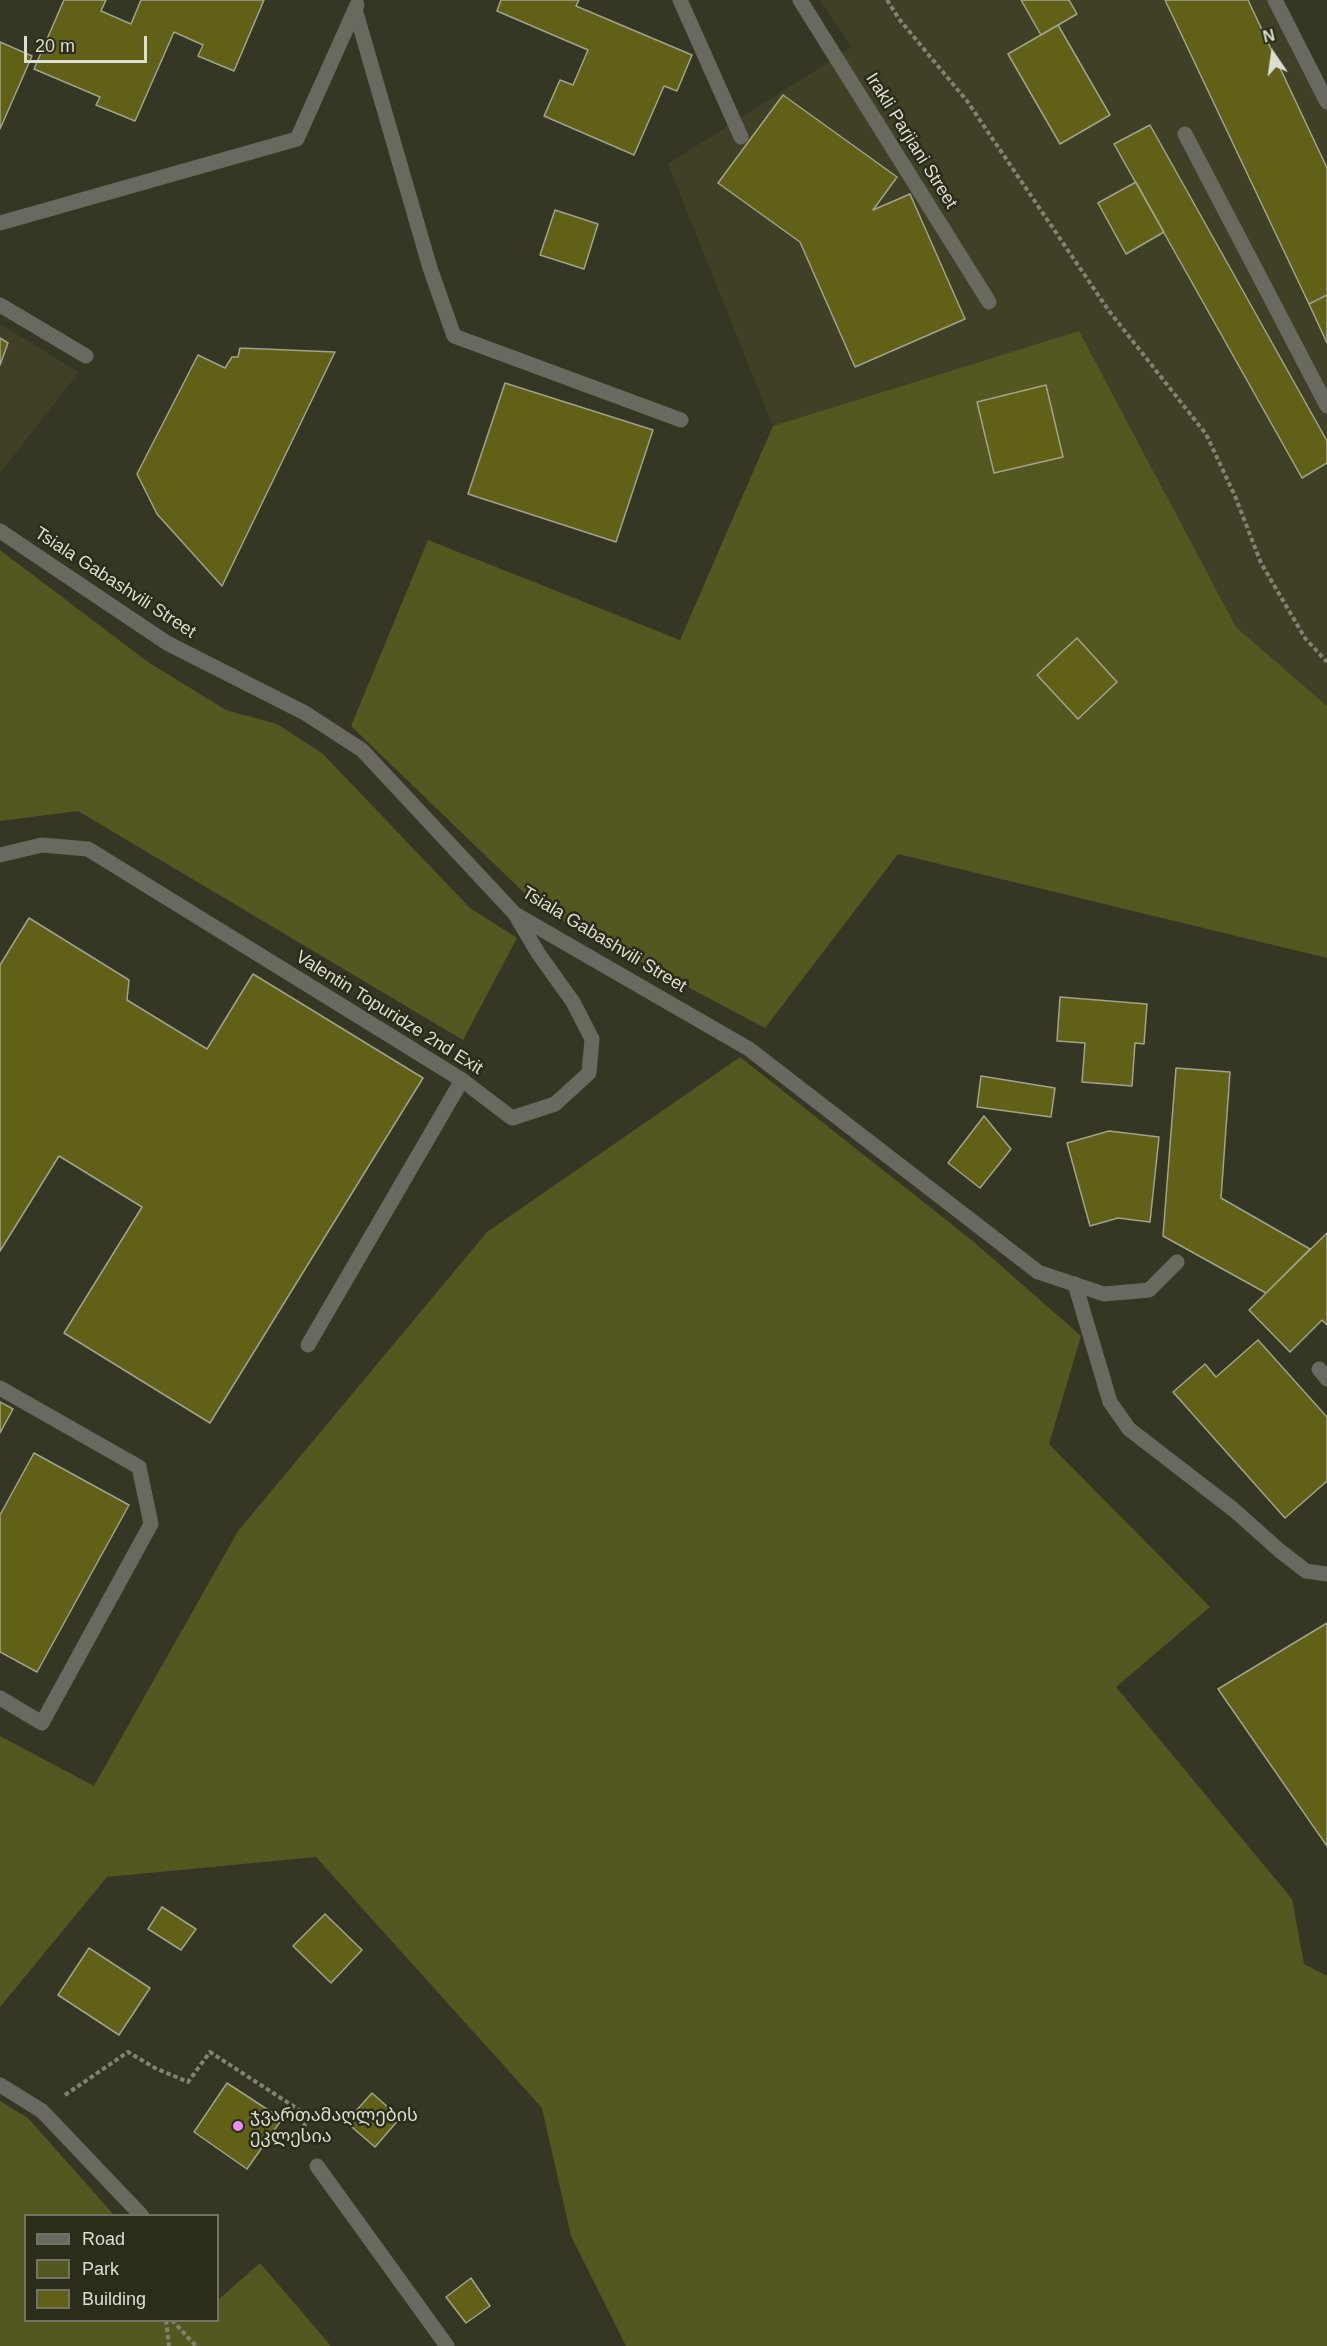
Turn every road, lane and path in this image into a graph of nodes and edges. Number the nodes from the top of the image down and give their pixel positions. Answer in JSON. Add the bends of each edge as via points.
{"nodes":[{"id":1,"x":680,"y":0,"type":"edge"},
{"id":2,"x":800,"y":0,"type":"edge"},
{"id":3,"x":887,"y":0,"type":"edge"},
{"id":4,"x":1275,"y":0,"type":"edge"},
{"id":5,"x":357,"y":5,"type":"edge"},
{"id":6,"x":1327,"y":102,"type":"edge"},
{"id":7,"x":1185,"y":134,"type":"dead end"},
{"id":8,"x":741,"y":136,"type":"dead end"},
{"id":9,"x":0,"y":224,"type":"edge"},
{"id":10,"x":989,"y":302,"type":"dead end"},
{"id":11,"x":0,"y":305,"type":"edge"},
{"id":12,"x":86,"y":356,"type":"dead end"},
{"id":13,"x":1327,"y":406,"type":"edge"},
{"id":14,"x":681,"y":420,"type":"dead end"},
{"id":15,"x":0,"y":531,"type":"edge"},
{"id":16,"x":1327,"y":662,"type":"edge"},
{"id":17,"x":0,"y":855,"type":"edge"},
{"id":18,"x":515,"y":914,"type":"junction"},
{"id":19,"x":462,"y":1080,"type":"junction"},
{"id":20,"x":1177,"y":1262,"type":"dead end"},
{"id":21,"x":1075,"y":1284,"type":"junction"},
{"id":22,"x":308,"y":1345,"type":"dead end"},
{"id":23,"x":0,"y":1388,"type":"edge"},
{"id":24,"x":1327,"y":1574,"type":"edge"},
{"id":25,"x":0,"y":1698,"type":"edge"},
{"id":26,"x":0,"y":2085,"type":"edge"},
{"id":27,"x":42,"y":2110,"type":"junction"},
{"id":28,"x":317,"y":2166,"type":"joint"},
{"id":29,"x":140,"y":2214,"type":"edge"},
{"id":30,"x":166,"y":2322,"type":"edge"},
{"id":31,"x":174,"y":2322,"type":"edge"},
{"id":32,"x":170,"y":2346,"type":"edge"},
{"id":33,"x":196,"y":2346,"type":"edge"},
{"id":34,"x":447,"y":2346,"type":"edge"}],
"edges":[{"from":1,"to":8,"type":"street"},
{"from":2,"to":10,"type":"street","name":"Irakli Parjiani Street"},
{"from":3,"to":16,"type":"path","via":[[967,101],[1109,311],[1206,434],[1261,563],[1305,638]]},
{"from":4,"to":6,"type":"street"},
{"from":5,"to":9,"type":"street","via":[[297,139]]},
{"from":5,"to":14,"type":"street","via":[[430,268],[454,336]]},
{"from":7,"to":13,"type":"street"},
{"from":11,"to":12,"type":"street"},
{"from":15,"to":18,"type":"street","name":"Tsiala Gabashvili Street","via":[[167,643],[306,713],[362,750]]},
{"from":17,"to":19,"type":"street","name":"Valentin Topuridze 2nd Exit","via":[[42,845],[88,849]]},
{"from":18,"to":19,"type":"street","name":"Valentin Topuridze 2nd Exit","via":[[573,1002],[592,1039],[589,1073],[555,1104],[512,1118]]},
{"from":18,"to":21,"type":"street","name":"Tsiala Gabashvili Street","via":[[749,1049],[1038,1272]]},
{"from":19,"to":22,"type":"street"},
{"from":20,"to":21,"type":"street","name":"Tsiala Gabashvili Street","via":[[1149,1290],[1104,1294]]},
{"from":21,"to":24,"type":"street","via":[[1110,1402],[1129,1429],[1306,1571]]},
{"from":23,"to":25,"type":"street","via":[[139,1467],[151,1524],[42,1723]]},
{"from":26,"to":27,"type":"street"},
{"from":27,"to":28,"type":"path","via":[[128,2052],[188,2082],[210,2052],[310,2117],[293,2142]]},
{"from":27,"to":29,"type":"street"},
{"from":28,"to":34,"type":"street"},
{"from":30,"to":32,"type":"path"},
{"from":31,"to":33,"type":"path"}]}
